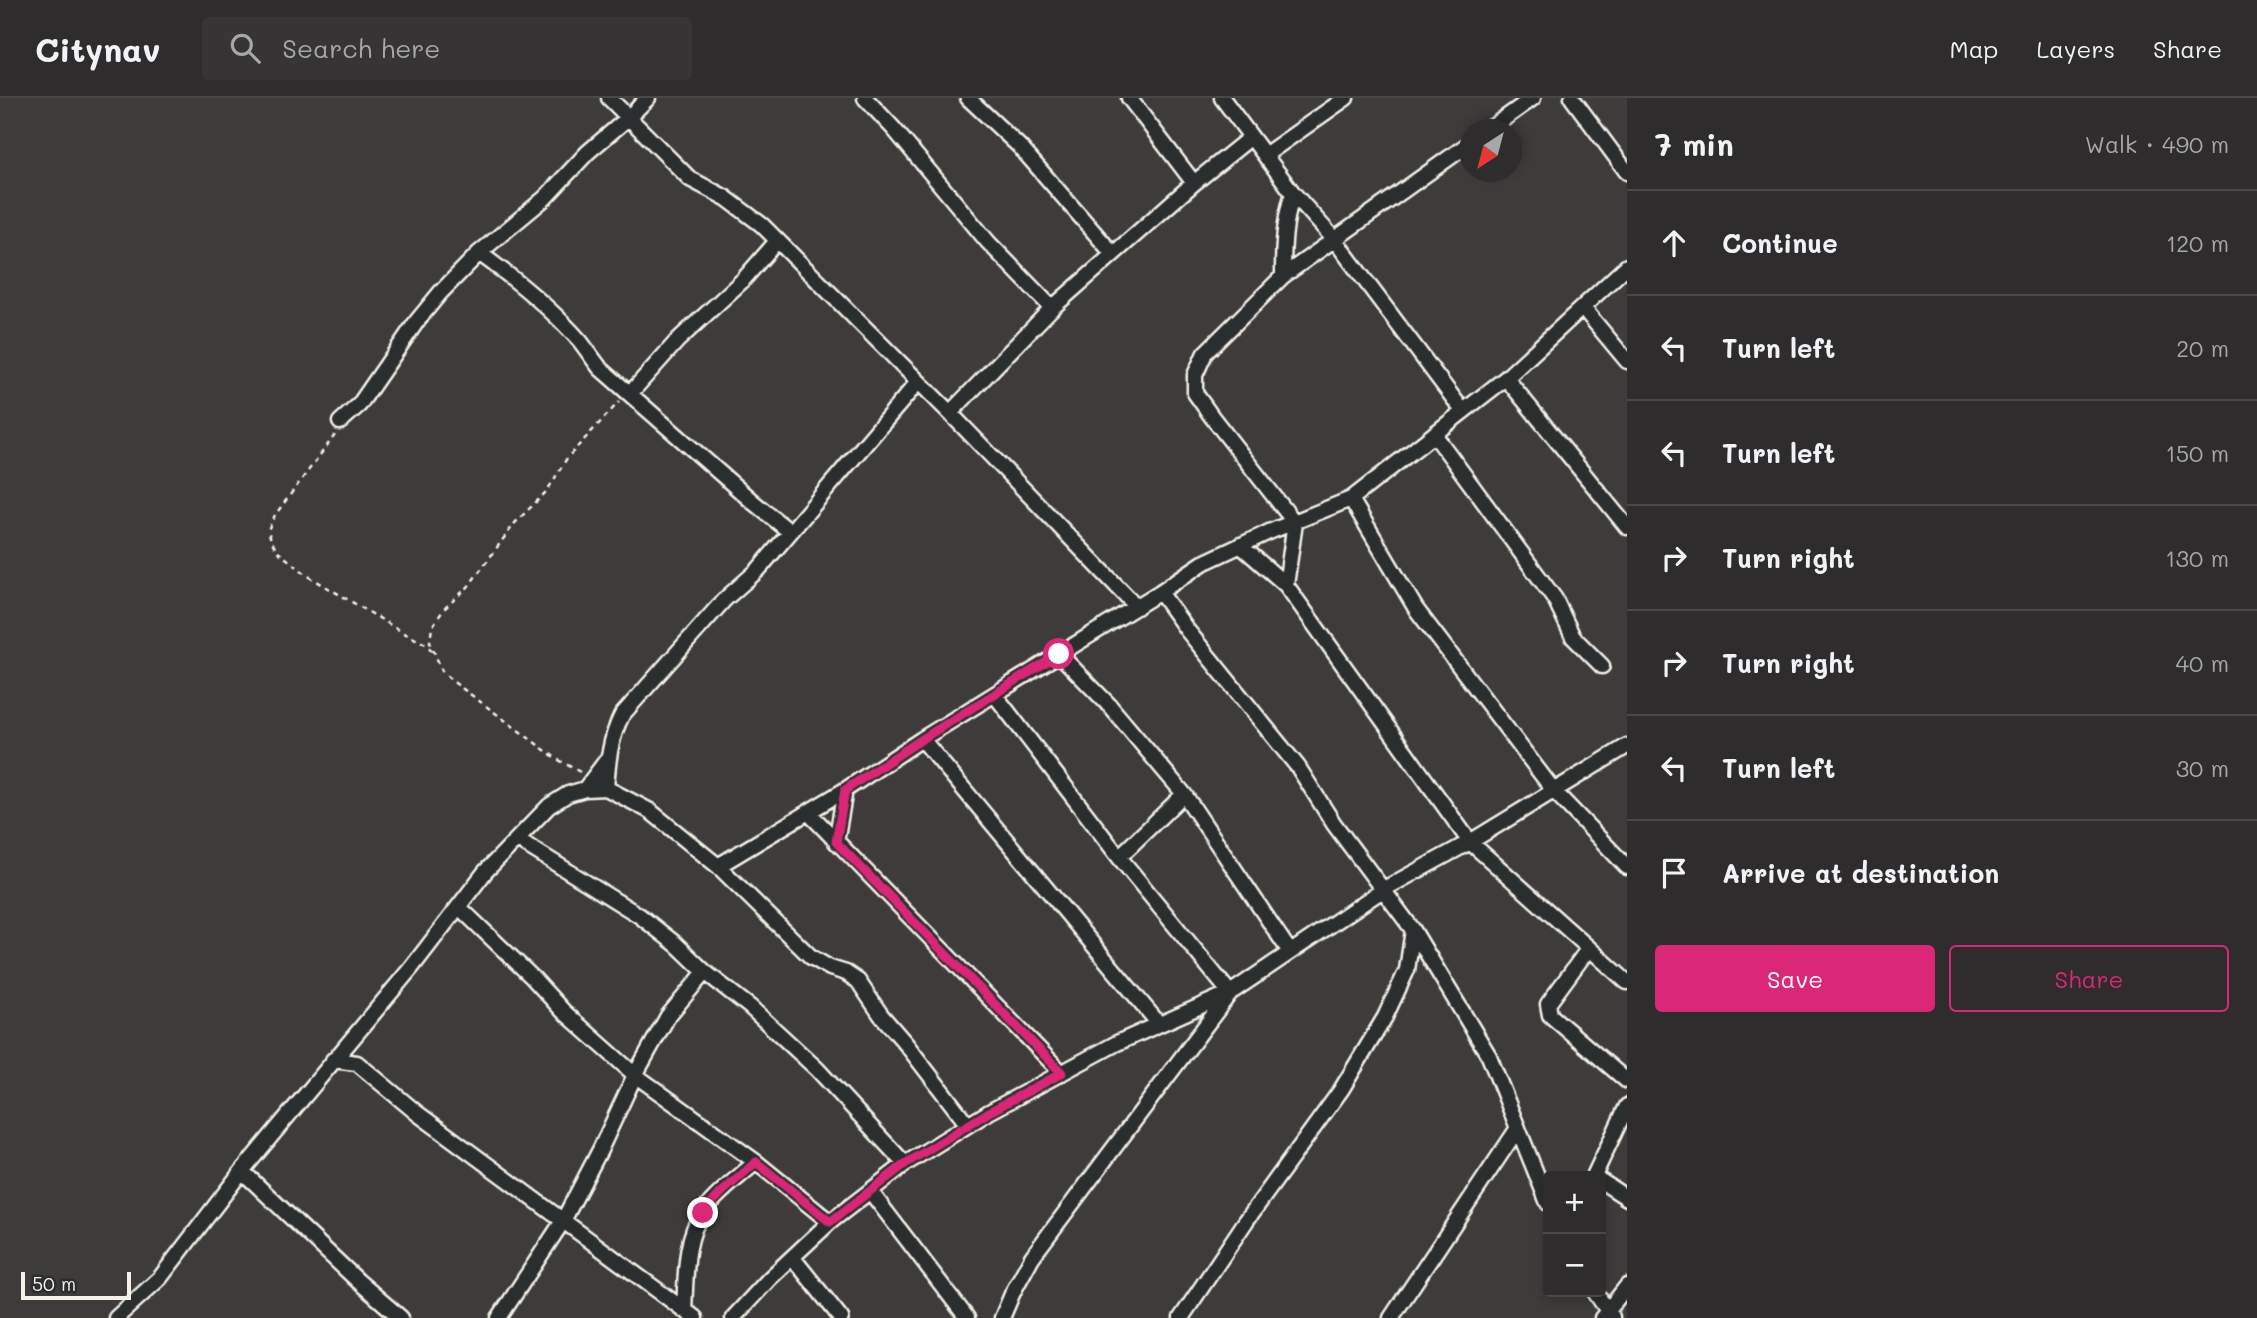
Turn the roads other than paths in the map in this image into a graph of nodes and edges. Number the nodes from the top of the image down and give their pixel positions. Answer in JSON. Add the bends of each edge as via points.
{"nodes":[{"id":1,"x":609,"y":98,"type":"edge"},
{"id":2,"x":648,"y":98,"type":"edge"},
{"id":3,"x":865,"y":98,"type":"edge"},
{"id":4,"x":968,"y":98,"type":"edge"},
{"id":5,"x":1129,"y":98,"type":"edge"},
{"id":6,"x":1222,"y":98,"type":"edge"},
{"id":7,"x":1346,"y":98,"type":"edge"},
{"id":8,"x":1532,"y":98,"type":"edge"},
{"id":9,"x":1572,"y":98,"type":"edge"},
{"id":10,"x":628,"y":118,"type":"junction"},
{"id":11,"x":1503,"y":119,"type":"edge"},
{"id":12,"x":1251,"y":137,"type":"junction"},
{"id":13,"x":1459,"y":150,"type":"edge"},
{"id":14,"x":1265,"y":155,"type":"junction"},
{"id":15,"x":1627,"y":172,"type":"edge"},
{"id":16,"x":1195,"y":183,"type":"junction"},
{"id":17,"x":1293,"y":192,"type":"junction"},
{"id":18,"x":1334,"y":239,"type":"junction"},
{"id":19,"x":777,"y":241,"type":"junction"},
{"id":20,"x":479,"y":254,"type":"junction"},
{"id":21,"x":1113,"y":254,"type":"junction"},
{"id":22,"x":1627,"y":266,"type":"edge"},
{"id":23,"x":1283,"y":276,"type":"junction"},
{"id":24,"x":1052,"y":308,"type":"junction"},
{"id":25,"x":1583,"y":308,"type":"junction"},
{"id":26,"x":1627,"y":361,"type":"edge"},
{"id":27,"x":1506,"y":377,"type":"junction"},
{"id":28,"x":918,"y":382,"type":"junction"},
{"id":29,"x":628,"y":391,"type":"junction"},
{"id":30,"x":1463,"y":411,"type":"junction"},
{"id":31,"x":950,"y":413,"type":"junction"},
{"id":32,"x":340,"y":422,"type":"road end"},
{"id":33,"x":1434,"y":434,"type":"junction"},
{"id":34,"x":1351,"y":499,"type":"junction"},
{"id":35,"x":1295,"y":523,"type":"junction"},
{"id":36,"x":1627,"y":527,"type":"edge"},
{"id":37,"x":789,"y":531,"type":"junction"},
{"id":38,"x":1240,"y":545,"type":"junction"},
{"id":39,"x":1286,"y":585,"type":"junction"},
{"id":40,"x":1160,"y":592,"type":"junction"},
{"id":41,"x":1137,"y":607,"type":"junction"},
{"id":42,"x":1059,"y":654,"type":"junction"},
{"id":43,"x":1602,"y":666,"type":"dead end"},
{"id":44,"x":995,"y":695,"type":"junction"},
{"id":45,"x":922,"y":739,"type":"junction"},
{"id":46,"x":1627,"y":746,"type":"edge"},
{"id":47,"x":609,"y":757,"type":"junction"},
{"id":48,"x":588,"y":784,"type":"junction"},
{"id":49,"x":606,"y":788,"type":"junction"},
{"id":50,"x":845,"y":790,"type":"junction"},
{"id":51,"x":1554,"y":792,"type":"junction"},
{"id":52,"x":1184,"y":794,"type":"junction"},
{"id":53,"x":807,"y":812,"type":"junction"},
{"id":54,"x":518,"y":840,"type":"junction"},
{"id":55,"x":836,"y":842,"type":"junction"},
{"id":56,"x":1470,"y":842,"type":"junction"},
{"id":57,"x":1119,"y":857,"type":"junction"},
{"id":58,"x":718,"y":866,"type":"junction"},
{"id":59,"x":1627,"y":867,"type":"edge"},
{"id":60,"x":1384,"y":889,"type":"junction"},
{"id":61,"x":459,"y":907,"type":"junction"},
{"id":62,"x":1413,"y":930,"type":"junction"},
{"id":63,"x":1589,"y":948,"type":"junction"},
{"id":64,"x":1290,"y":952,"type":"junction"},
{"id":65,"x":705,"y":972,"type":"junction"},
{"id":66,"x":1627,"y":982,"type":"edge"},
{"id":67,"x":1230,"y":993,"type":"junction"},
{"id":68,"x":1159,"y":1024,"type":"junction"},
{"id":69,"x":353,"y":1036,"type":"junction"},
{"id":70,"x":333,"y":1060,"type":"junction"},
{"id":71,"x":357,"y":1063,"type":"junction"},
{"id":72,"x":1062,"y":1073,"type":"junction"},
{"id":73,"x":635,"y":1075,"type":"junction"},
{"id":74,"x":1627,"y":1081,"type":"edge"},
{"id":75,"x":1627,"y":1106,"type":"edge"},
{"id":76,"x":968,"y":1125,"type":"junction"},
{"id":77,"x":1518,"y":1128,"type":"junction"},
{"id":78,"x":756,"y":1162,"type":"junction"},
{"id":79,"x":905,"y":1164,"type":"junction"},
{"id":80,"x":242,"y":1171,"type":"junction"},
{"id":81,"x":1596,"y":1171,"type":"edge"},
{"id":82,"x":1606,"y":1184,"type":"edge"},
{"id":83,"x":1543,"y":1190,"type":"edge"},
{"id":84,"x":870,"y":1191,"type":"junction"},
{"id":85,"x":1627,"y":1198,"type":"edge"},
{"id":86,"x":563,"y":1221,"type":"junction"},
{"id":87,"x":830,"y":1222,"type":"junction"},
{"id":88,"x":793,"y":1258,"type":"junction"},
{"id":89,"x":1627,"y":1286,"type":"edge"},
{"id":90,"x":1598,"y":1297,"type":"edge"},
{"id":91,"x":689,"y":1314,"type":"edge"},
{"id":92,"x":1607,"y":1315,"type":"edge"},
{"id":93,"x":116,"y":1318,"type":"edge"},
{"id":94,"x":401,"y":1318,"type":"edge"},
{"id":95,"x":499,"y":1318,"type":"edge"},
{"id":96,"x":733,"y":1318,"type":"edge"},
{"id":97,"x":841,"y":1318,"type":"edge"},
{"id":98,"x":967,"y":1318,"type":"edge"},
{"id":99,"x":1002,"y":1318,"type":"edge"},
{"id":100,"x":1181,"y":1318,"type":"edge"},
{"id":101,"x":1391,"y":1318,"type":"edge"}],
"edges":[{"from":1,"to":10,"type":"street"},
{"from":2,"to":10,"type":"street"},
{"from":3,"to":24,"type":"street","via":[[988,242]]},
{"from":4,"to":21,"type":"street","via":[[1020,147]]},
{"from":5,"to":16,"type":"street"},
{"from":6,"to":12,"type":"street"},
{"from":7,"to":14,"type":"street"},
{"from":8,"to":11,"type":"street"},
{"from":9,"to":15,"type":"street"},
{"from":10,"to":19,"type":"street","via":[[690,179],[726,198]]},
{"from":10,"to":20,"type":"street"},
{"from":12,"to":14,"type":"street"},
{"from":12,"to":16,"type":"street"},
{"from":13,"to":18,"type":"street"},
{"from":14,"to":17,"type":"street"},
{"from":16,"to":21,"type":"street"},
{"from":17,"to":18,"type":"street"},
{"from":17,"to":23,"type":"street","via":[[1283,234]]},
{"from":18,"to":23,"type":"street"},
{"from":18,"to":30,"type":"street"},
{"from":19,"to":28,"type":"street"},
{"from":19,"to":29,"type":"street"},
{"from":20,"to":29,"type":"street","via":[[511,276]]},
{"from":20,"to":32,"type":"street","via":[[425,311],[359,405]]},
{"from":21,"to":24,"type":"street"},
{"from":22,"to":25,"type":"street"},
{"from":23,"to":35,"type":"street","via":[[1205,353],[1195,375],[1195,393]]},
{"from":24,"to":31,"type":"street"},
{"from":25,"to":26,"type":"street"},
{"from":25,"to":27,"type":"street"},
{"from":27,"to":30,"type":"street"},
{"from":27,"to":36,"type":"street"},
{"from":28,"to":31,"type":"street"},
{"from":28,"to":37,"type":"street"},
{"from":29,"to":37,"type":"street"},
{"from":30,"to":33,"type":"street"},
{"from":31,"to":41,"type":"street"},
{"from":33,"to":34,"type":"street"},
{"from":33,"to":43,"type":"street","via":[[1555,599],[1573,637]]},
{"from":34,"to":35,"type":"street"},
{"from":34,"to":51,"type":"street","via":[[1416,609]]},
{"from":35,"to":38,"type":"street"},
{"from":35,"to":39,"type":"street"},
{"from":37,"to":47,"type":"street","via":[[622,715],[613,732]]},
{"from":38,"to":39,"type":"street"},
{"from":38,"to":40,"type":"street"},
{"from":39,"to":56,"type":"street"},
{"from":40,"to":41,"type":"street"},
{"from":40,"to":60,"type":"street","via":[[1298,767]]},
{"from":41,"to":42,"type":"street"},
{"from":42,"to":44,"type":"street"},
{"from":42,"to":52,"type":"street"},
{"from":44,"to":45,"type":"street"},
{"from":44,"to":57,"type":"street"},
{"from":45,"to":50,"type":"street"},
{"from":45,"to":68,"type":"street"},
{"from":46,"to":51,"type":"street"},
{"from":47,"to":48,"type":"street"},
{"from":47,"to":49,"type":"street"},
{"from":48,"to":49,"type":"street"},
{"from":48,"to":54,"type":"street","via":[[549,806]]},
{"from":49,"to":58,"type":"street","via":[[650,811]]},
{"from":50,"to":53,"type":"street"},
{"from":50,"to":55,"type":"street"},
{"from":51,"to":56,"type":"street"},
{"from":51,"to":59,"type":"street"},
{"from":52,"to":57,"type":"street"},
{"from":52,"to":64,"type":"street"},
{"from":53,"to":55,"type":"street"},
{"from":53,"to":58,"type":"street"},
{"from":54,"to":61,"type":"street","via":[[485,872]]},
{"from":54,"to":65,"type":"street","via":[[640,916]]},
{"from":55,"to":72,"type":"street"},
{"from":56,"to":60,"type":"street"},
{"from":56,"to":63,"type":"street"},
{"from":57,"to":67,"type":"street"},
{"from":58,"to":76,"type":"street","via":[[811,957],[858,981]]},
{"from":60,"to":62,"type":"street"},
{"from":60,"to":64,"type":"street"},
{"from":61,"to":69,"type":"street"},
{"from":61,"to":73,"type":"street"},
{"from":62,"to":77,"type":"street","via":[[1489,1056]]},
{"from":62,"to":100,"type":"street","via":[[1407,970],[1385,1017],[1341,1090]]},
{"from":63,"to":66,"type":"street"},
{"from":63,"to":74,"type":"street","via":[[1548,1004],[1550,1015]]},
{"from":64,"to":67,"type":"street"},
{"from":65,"to":73,"type":"street","via":[[668,1016]]},
{"from":65,"to":79,"type":"street","via":[[817,1069]]},
{"from":67,"to":68,"type":"street"},
{"from":67,"to":99,"type":"street","via":[[1032,1256]]},
{"from":68,"to":72,"type":"street"},
{"from":69,"to":70,"type":"street"},
{"from":69,"to":71,"type":"street"},
{"from":70,"to":71,"type":"street"},
{"from":70,"to":80,"type":"street"},
{"from":71,"to":86,"type":"street","via":[[416,1113]]},
{"from":72,"to":76,"type":"street"},
{"from":73,"to":78,"type":"street"},
{"from":73,"to":86,"type":"street"},
{"from":75,"to":81,"type":"street"},
{"from":76,"to":79,"type":"street"},
{"from":77,"to":83,"type":"street"},
{"from":77,"to":101,"type":"street"},
{"from":78,"to":87,"type":"street"},
{"from":78,"to":91,"type":"street","via":[[721,1193],[695,1229],[688,1258]]},
{"from":79,"to":84,"type":"street"},
{"from":80,"to":93,"type":"street","via":[[160,1278]]},
{"from":80,"to":94,"type":"street"},
{"from":82,"to":85,"type":"street"},
{"from":84,"to":87,"type":"street"},
{"from":84,"to":98,"type":"street"},
{"from":86,"to":91,"type":"street"},
{"from":86,"to":95,"type":"street"},
{"from":87,"to":88,"type":"street"},
{"from":88,"to":96,"type":"street"},
{"from":88,"to":97,"type":"street"},
{"from":89,"to":92,"type":"street"},
{"from":90,"to":92,"type":"street"}]}
